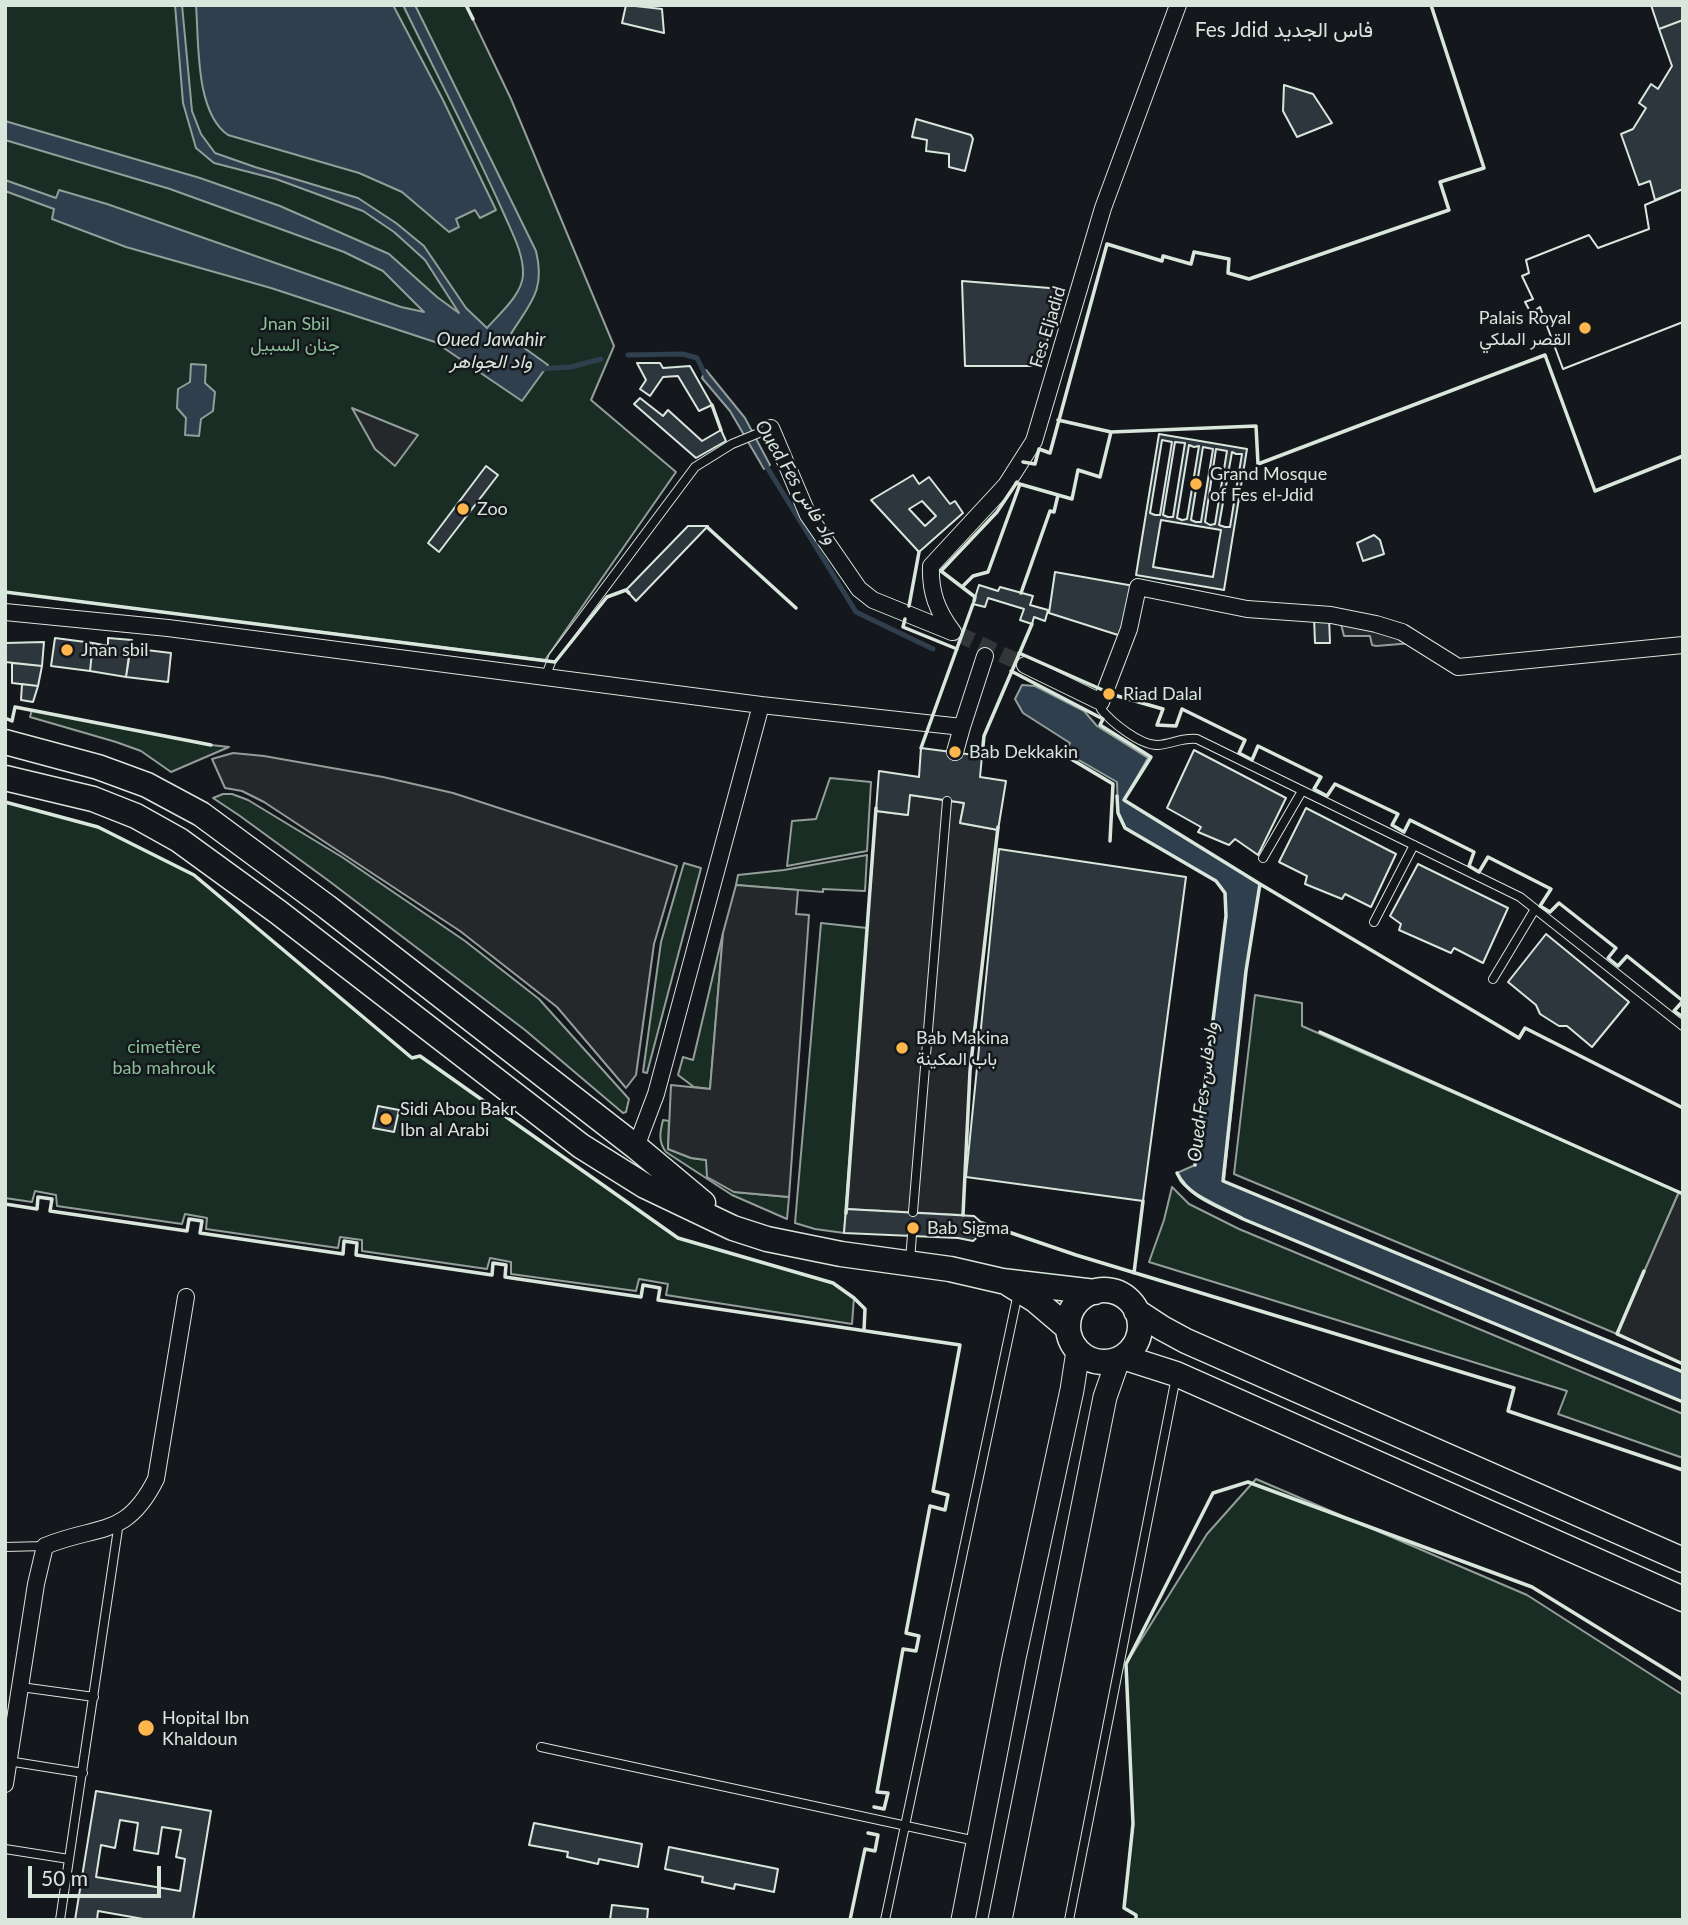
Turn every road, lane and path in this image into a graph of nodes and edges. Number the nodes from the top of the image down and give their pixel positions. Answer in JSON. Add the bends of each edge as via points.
{"nodes":[{"id":1,"x":1178,"y":5,"type":"edge"},
{"id":2,"x":764,"y":431,"type":"joint"},
{"id":3,"x":5,"y":612,"type":"edge"},
{"id":4,"x":1683,"y":645,"type":"edge"},
{"id":5,"x":985,"y":656,"type":"dead end"},
{"id":6,"x":1025,"y":665,"type":"tunnel mouth"},
{"id":7,"x":546,"y":675,"type":"junction"},
{"id":8,"x":1101,"y":702,"type":"junction"},
{"id":9,"x":761,"y":705,"type":"junction"},
{"id":10,"x":962,"y":727,"type":"junction"},
{"id":11,"x":5,"y":742,"type":"edge"},
{"id":12,"x":955,"y":752,"type":"dead end"},
{"id":13,"x":5,"y":778,"type":"edge"},
{"id":14,"x":1302,"y":791,"type":"junction"},
{"id":15,"x":947,"y":801,"type":"dead end"},
{"id":16,"x":1414,"y":845,"type":"junction"},
{"id":17,"x":1263,"y":858,"type":"dead end"},
{"id":18,"x":1535,"y":909,"type":"junction"},
{"id":19,"x":1374,"y":922,"type":"dead end"},
{"id":20,"x":1493,"y":979,"type":"dead end"},
{"id":21,"x":1683,"y":1026,"type":"edge"},
{"id":22,"x":636,"y":1147,"type":"junction"},
{"id":23,"x":913,"y":1212,"type":"dead end"},
{"id":24,"x":733,"y":1228,"type":"junction"},
{"id":25,"x":912,"y":1236,"type":"dead end"},
{"id":26,"x":910,"y":1263,"type":"junction"},
{"id":27,"x":1011,"y":1285,"type":"junction"},
{"id":28,"x":1095,"y":1292,"type":"junction"},
{"id":29,"x":186,"y":1297,"type":"dead end"},
{"id":30,"x":1136,"y":1311,"type":"junction"},
{"id":31,"x":1068,"y":1328,"type":"junction"},
{"id":32,"x":1078,"y":1351,"type":"junction"},
{"id":33,"x":1120,"y":1358,"type":"junction"},
{"id":34,"x":1176,"y":1374,"type":"junction"},
{"id":35,"x":119,"y":1522,"type":"junction"},
{"id":36,"x":45,"y":1546,"type":"junction"},
{"id":37,"x":5,"y":1547,"type":"edge"},
{"id":38,"x":1683,"y":1560,"type":"edge"},
{"id":39,"x":1683,"y":1599,"type":"edge"},
{"id":40,"x":21,"y":1687,"type":"junction"},
{"id":41,"x":94,"y":1697,"type":"junction"},
{"id":42,"x":541,"y":1747,"type":"dead end"},
{"id":43,"x":7,"y":1760,"type":"edge"},
{"id":44,"x":83,"y":1773,"type":"junction"},
{"id":45,"x":5,"y":1784,"type":"edge"},
{"id":46,"x":905,"y":1825,"type":"junction"},
{"id":47,"x":978,"y":1841,"type":"junction"},
{"id":48,"x":5,"y":1849,"type":"edge"},
{"id":49,"x":69,"y":1859,"type":"junction"},
{"id":50,"x":60,"y":1920,"type":"edge"},
{"id":51,"x":885,"y":1920,"type":"edge"},
{"id":52,"x":963,"y":1920,"type":"edge"},
{"id":53,"x":1000,"y":1920,"type":"edge"},
{"id":54,"x":1069,"y":1920,"type":"edge"}],
"edges":[{"from":1,"to":2,"type":"street","name":"Fes Eljadid","via":[[1103,208],[1034,441],[1006,485],[931,566],[933,598],[955,633],[859,590],[808,515]]},
{"from":2,"to":7,"type":"lane","via":[[695,467],[553,657]]},
{"from":3,"to":7,"type":"street"},
{"from":4,"to":8,"type":"street","via":[[1458,667],[1402,632],[1376,624],[1331,615],[1247,609],[1138,587],[1129,629]]},
{"from":5,"to":10,"type":"street"},
{"from":6,"to":8,"type":"street"},
{"from":7,"to":9,"type":"street"},
{"from":8,"to":14,"type":"lane","via":[[1101,709],[1118,727],[1152,745],[1198,739]]},
{"from":9,"to":10,"type":"street"},
{"from":9,"to":22,"type":"street","via":[[656,1094]]},
{"from":10,"to":12,"type":"street"},
{"from":11,"to":22,"type":"main road","via":[[147,785],[201,814]]},
{"from":13,"to":24,"type":"main road","via":[[93,799],[179,840],[581,1146],[645,1186]]},
{"from":14,"to":16,"type":"lane"},
{"from":14,"to":17,"type":"lane"},
{"from":15,"to":23,"type":"lane"},
{"from":16,"to":18,"type":"lane","via":[[1520,897]]},
{"from":16,"to":19,"type":"lane"},
{"from":18,"to":20,"type":"lane"},
{"from":18,"to":21,"type":"lane"},
{"from":22,"to":24,"type":"main road"},
{"from":24,"to":26,"type":"main road","via":[[841,1254]]},
{"from":25,"to":26,"type":"lane"},
{"from":26,"to":27,"type":"main road"},
{"from":27,"to":28,"type":"main road"},
{"from":27,"to":31,"type":"main road"},
{"from":27,"to":46,"type":"lane"},
{"from":28,"to":30,"type":"main road","via":[[1124,1296]]},
{"from":28,"to":31,"type":"main road","via":[[1075,1305]]},
{"from":29,"to":35,"type":"street","via":[[156,1479],[143,1504]]},
{"from":30,"to":33,"type":"main road","via":[[1139,1336]]},
{"from":30,"to":38,"type":"main road","via":[[1186,1341]]},
{"from":31,"to":32,"type":"main road"},
{"from":32,"to":33,"type":"main road","via":[[1097,1362]]},
{"from":32,"to":47,"type":"main road"},
{"from":33,"to":34,"type":"main road"},
{"from":33,"to":53,"type":"main road","via":[[1105,1397]]},
{"from":34,"to":39,"type":"main road"},
{"from":34,"to":54,"type":"lane"},
{"from":35,"to":36,"type":"street"},
{"from":35,"to":41,"type":"lane"},
{"from":36,"to":37,"type":"lane"},
{"from":36,"to":40,"type":"street"},
{"from":40,"to":41,"type":"lane"},
{"from":40,"to":43,"type":"street"},
{"from":41,"to":44,"type":"lane"},
{"from":42,"to":46,"type":"lane"},
{"from":43,"to":44,"type":"lane"},
{"from":43,"to":45,"type":"street"},
{"from":44,"to":49,"type":"lane"},
{"from":46,"to":47,"type":"lane"},
{"from":46,"to":51,"type":"lane"},
{"from":47,"to":52,"type":"main road"},
{"from":48,"to":49,"type":"lane"},
{"from":49,"to":50,"type":"lane"}]}
